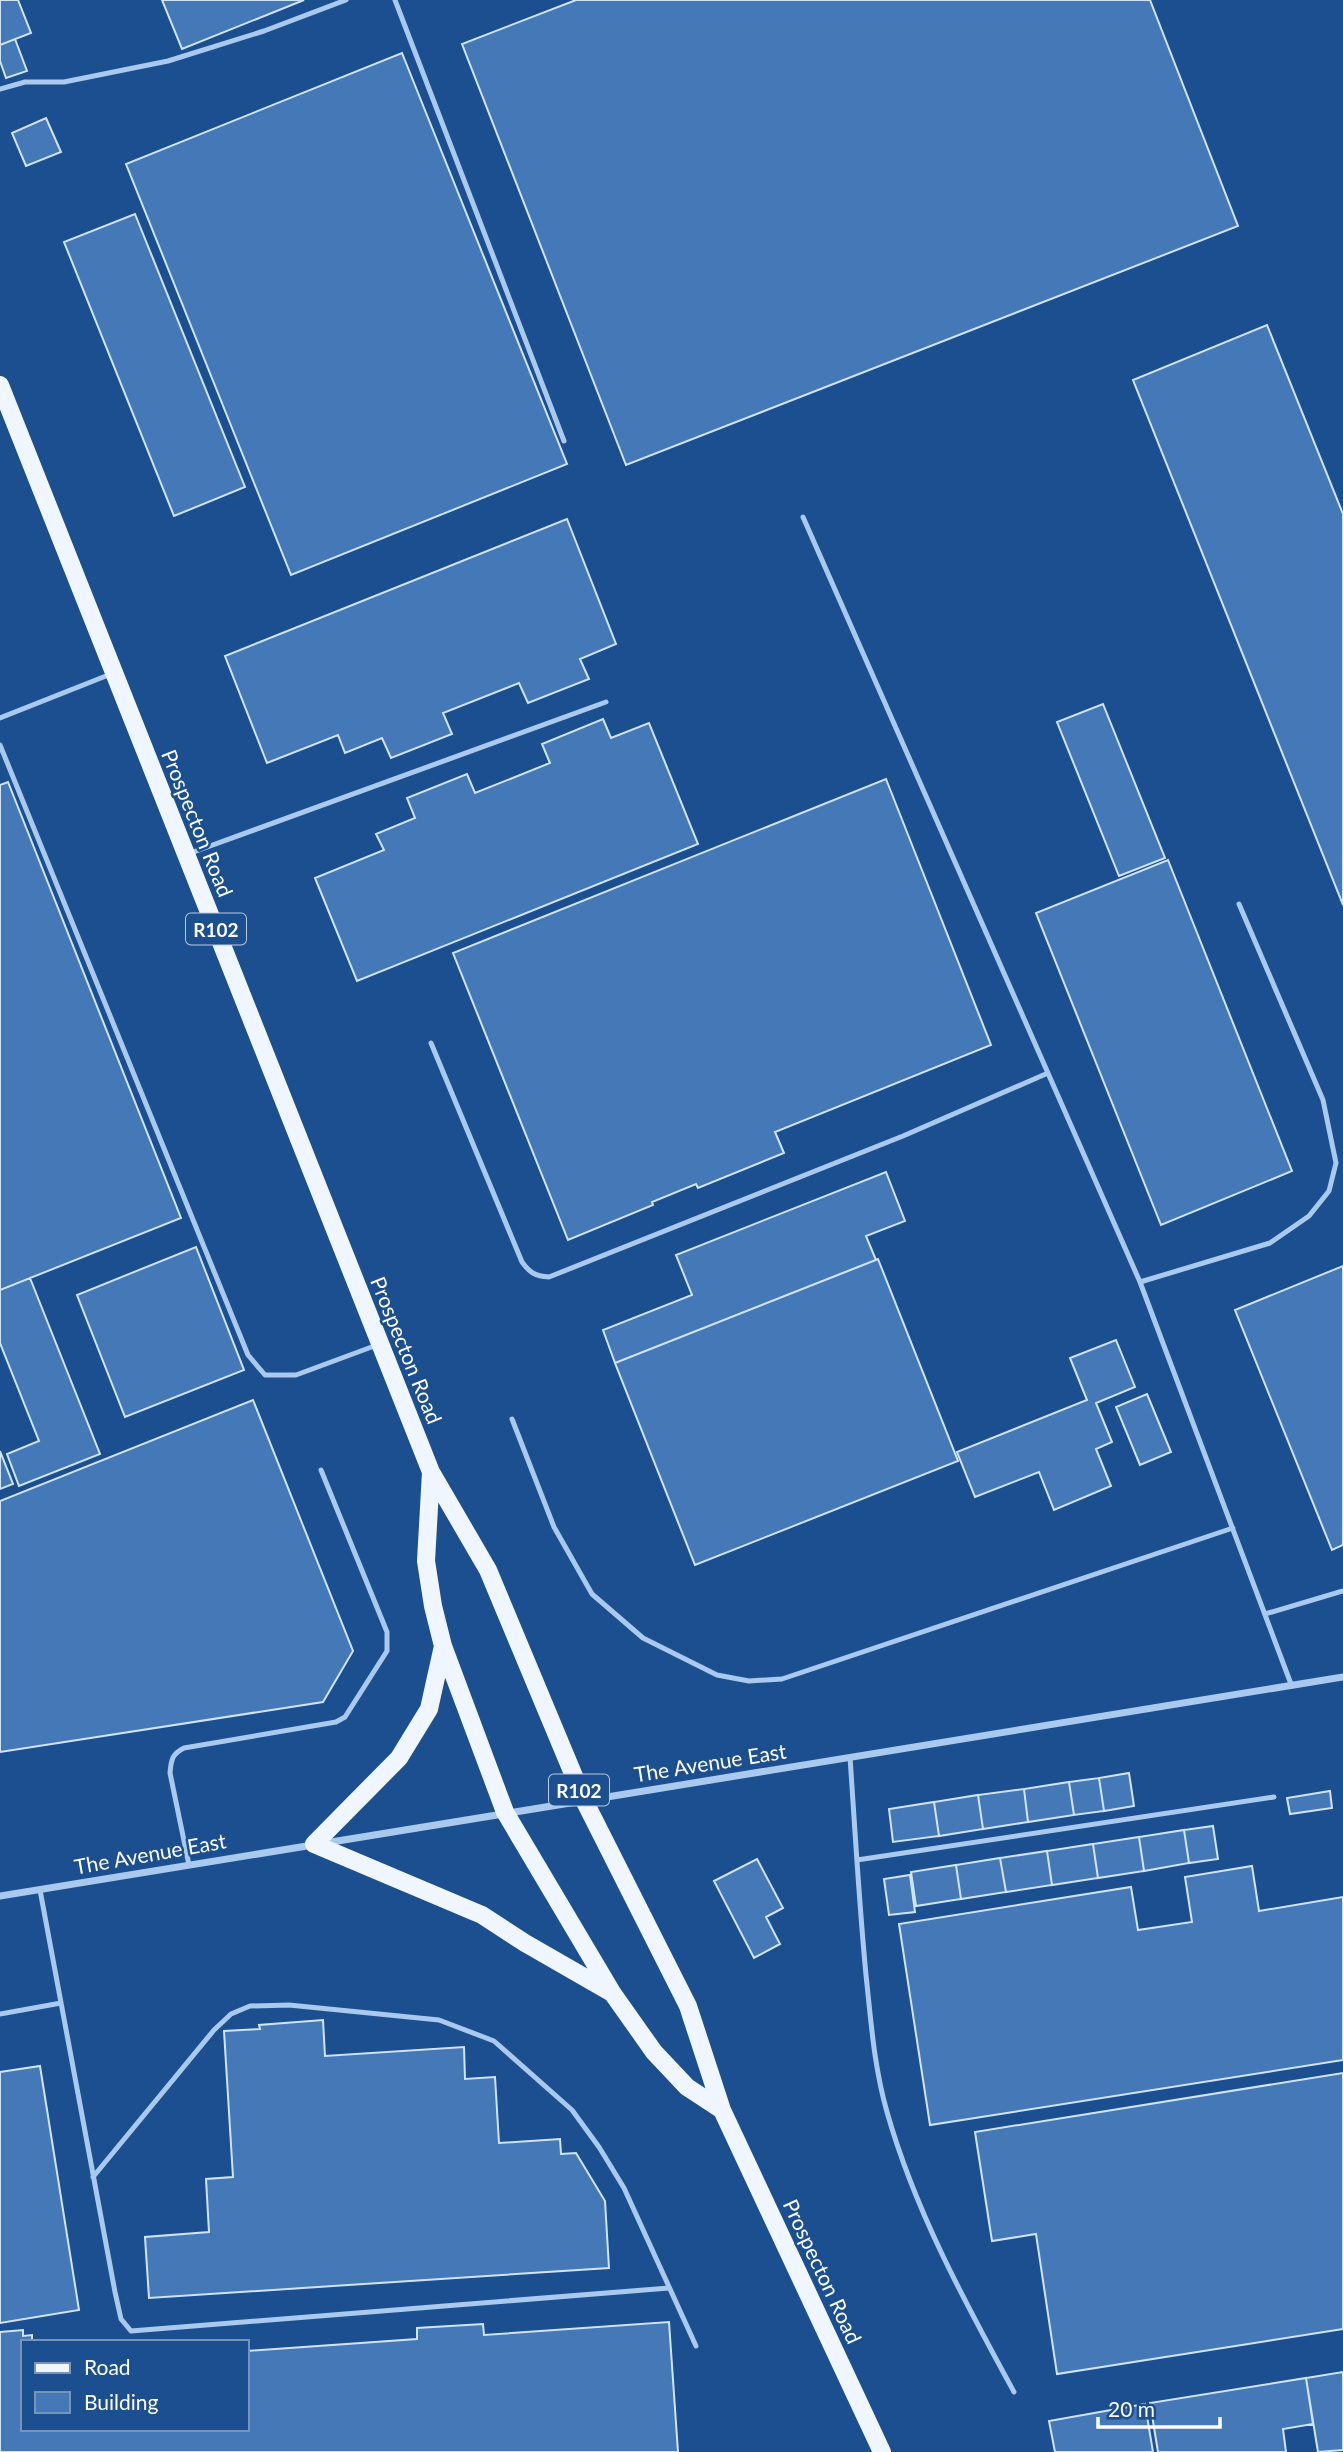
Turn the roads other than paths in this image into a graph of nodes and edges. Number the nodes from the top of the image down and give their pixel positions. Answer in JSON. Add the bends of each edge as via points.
{"nodes":[{"id":1,"x":346,"y":0,"type":"edge"},
{"id":2,"x":395,"y":0,"type":"edge"},
{"id":3,"x":0,"y":89,"type":"edge"},
{"id":4,"x":0,"y":385,"type":"edge"},
{"id":5,"x":564,"y":441,"type":"dead end"},
{"id":6,"x":803,"y":517,"type":"dead end"},
{"id":7,"x":114,"y":672,"type":"junction"},
{"id":8,"x":606,"y":702,"type":"dead end"},
{"id":9,"x":0,"y":719,"type":"edge"},
{"id":10,"x":0,"y":745,"type":"edge"},
{"id":11,"x":186,"y":855,"type":"junction"},
{"id":12,"x":1239,"y":904,"type":"dead end"},
{"id":13,"x":431,"y":1043,"type":"dead end"},
{"id":14,"x":1048,"y":1073,"type":"junction"},
{"id":15,"x":1140,"y":1282,"type":"junction"},
{"id":16,"x":380,"y":1344,"type":"junction"},
{"id":17,"x":512,"y":1419,"type":"dead end"},
{"id":18,"x":321,"y":1470,"type":"dead end"},
{"id":19,"x":431,"y":1472,"type":"junction"},
{"id":20,"x":1233,"y":1528,"type":"junction"},
{"id":21,"x":1343,"y":1591,"type":"edge"},
{"id":22,"x":1265,"y":1614,"type":"junction"},
{"id":23,"x":443,"y":1646,"type":"junction"},
{"id":24,"x":1343,"y":1677,"type":"edge"},
{"id":25,"x":1291,"y":1684,"type":"junction"},
{"id":26,"x":850,"y":1757,"type":"junction"},
{"id":27,"x":1274,"y":1797,"type":"dead end"},
{"id":28,"x":584,"y":1800,"type":"junction"},
{"id":29,"x":505,"y":1812,"type":"junction"},
{"id":30,"x":314,"y":1844,"type":"junction"},
{"id":31,"x":857,"y":1860,"type":"junction"},
{"id":32,"x":188,"y":1864,"type":"junction"},
{"id":33,"x":40,"y":1890,"type":"junction"},
{"id":34,"x":0,"y":1896,"type":"edge"},
{"id":35,"x":613,"y":1994,"type":"junction"},
{"id":36,"x":61,"y":2003,"type":"junction"},
{"id":37,"x":0,"y":2014,"type":"edge"},
{"id":38,"x":722,"y":2110,"type":"junction"},
{"id":39,"x":93,"y":2177,"type":"junction"},
{"id":40,"x":669,"y":2288,"type":"junction"},
{"id":41,"x":696,"y":2346,"type":"dead end"},
{"id":42,"x":1014,"y":2392,"type":"dead end"},
{"id":43,"x":882,"y":2452,"type":"edge"}],
"edges":[{"from":1,"to":3,"type":"lane","via":[[168,61],[64,82],[25,82]]},
{"from":2,"to":5,"type":"lane"},
{"from":4,"to":7,"type":"main road","name":"Prospecton Road","number":"R102"},
{"from":6,"to":14,"type":"lane"},
{"from":7,"to":9,"type":"lane"},
{"from":7,"to":11,"type":"main road","name":"Prospecton Road","number":"R102"},
{"from":8,"to":11,"type":"lane"},
{"from":10,"to":16,"type":"lane","via":[[248,1355],[265,1375],[296,1376]]},
{"from":11,"to":16,"type":"main road","name":"Prospecton Road","number":"R102"},
{"from":12,"to":15,"type":"lane","via":[[1324,1100],[1336,1163],[1329,1191],[1309,1216],[1269,1243]]},
{"from":13,"to":14,"type":"lane","via":[[522,1262],[530,1273],[549,1277]]},
{"from":14,"to":15,"type":"lane"},
{"from":15,"to":20,"type":"lane"},
{"from":16,"to":19,"type":"main road","name":"Prospecton Road","number":"R102"},
{"from":17,"to":20,"type":"lane","via":[[554,1527],[592,1594],[643,1637],[717,1675],[749,1681],[782,1679]]},
{"from":18,"to":32,"type":"lane","via":[[387,1632],[387,1651],[345,1717],[336,1722],[176,1752],[170,1773]]},
{"from":19,"to":23,"type":"main road","number":"R102","via":[[426,1560]]},
{"from":19,"to":28,"type":"main road","number":"R102","via":[[488,1570]]},
{"from":20,"to":22,"type":"lane"},
{"from":21,"to":22,"type":"lane"},
{"from":22,"to":25,"type":"lane"},
{"from":23,"to":29,"type":"main road","number":"R102"},
{"from":23,"to":30,"type":"main road","via":[[429,1709],[399,1758]]},
{"from":24,"to":25,"type":"street","name":"The Avenue East"},
{"from":25,"to":26,"type":"street","name":"The Avenue East"},
{"from":26,"to":28,"type":"street","name":"The Avenue East"},
{"from":26,"to":31,"type":"lane"},
{"from":27,"to":31,"type":"lane"},
{"from":28,"to":29,"type":"street","name":"The Avenue East"},
{"from":28,"to":38,"type":"main road","number":"R102","via":[[688,2006]]},
{"from":29,"to":30,"type":"street","name":"The Avenue East"},
{"from":29,"to":35,"type":"main road","number":"R102"},
{"from":30,"to":32,"type":"street","name":"The Avenue East"},
{"from":30,"to":35,"type":"main road","via":[[482,1914]]},
{"from":31,"to":42,"type":"lane","via":[[873,2046],[886,2109],[947,2268]]},
{"from":32,"to":33,"type":"street","name":"The Avenue East"},
{"from":33,"to":34,"type":"street","name":"The Avenue East"},
{"from":33,"to":36,"type":"lane"},
{"from":35,"to":38,"type":"main road","number":"R102","via":[[653,2052],[687,2087]]},
{"from":36,"to":37,"type":"lane"},
{"from":36,"to":39,"type":"lane"},
{"from":38,"to":43,"type":"main road","name":"Prospecton Road","number":"R102"},
{"from":39,"to":40,"type":"lane","via":[[121,2319],[131,2331]]},
{"from":39,"to":40,"type":"lane","via":[[231,2014],[250,2006],[289,2005],[439,2020],[494,2041],[572,2110],[624,2188]]},
{"from":40,"to":41,"type":"lane"}]}
